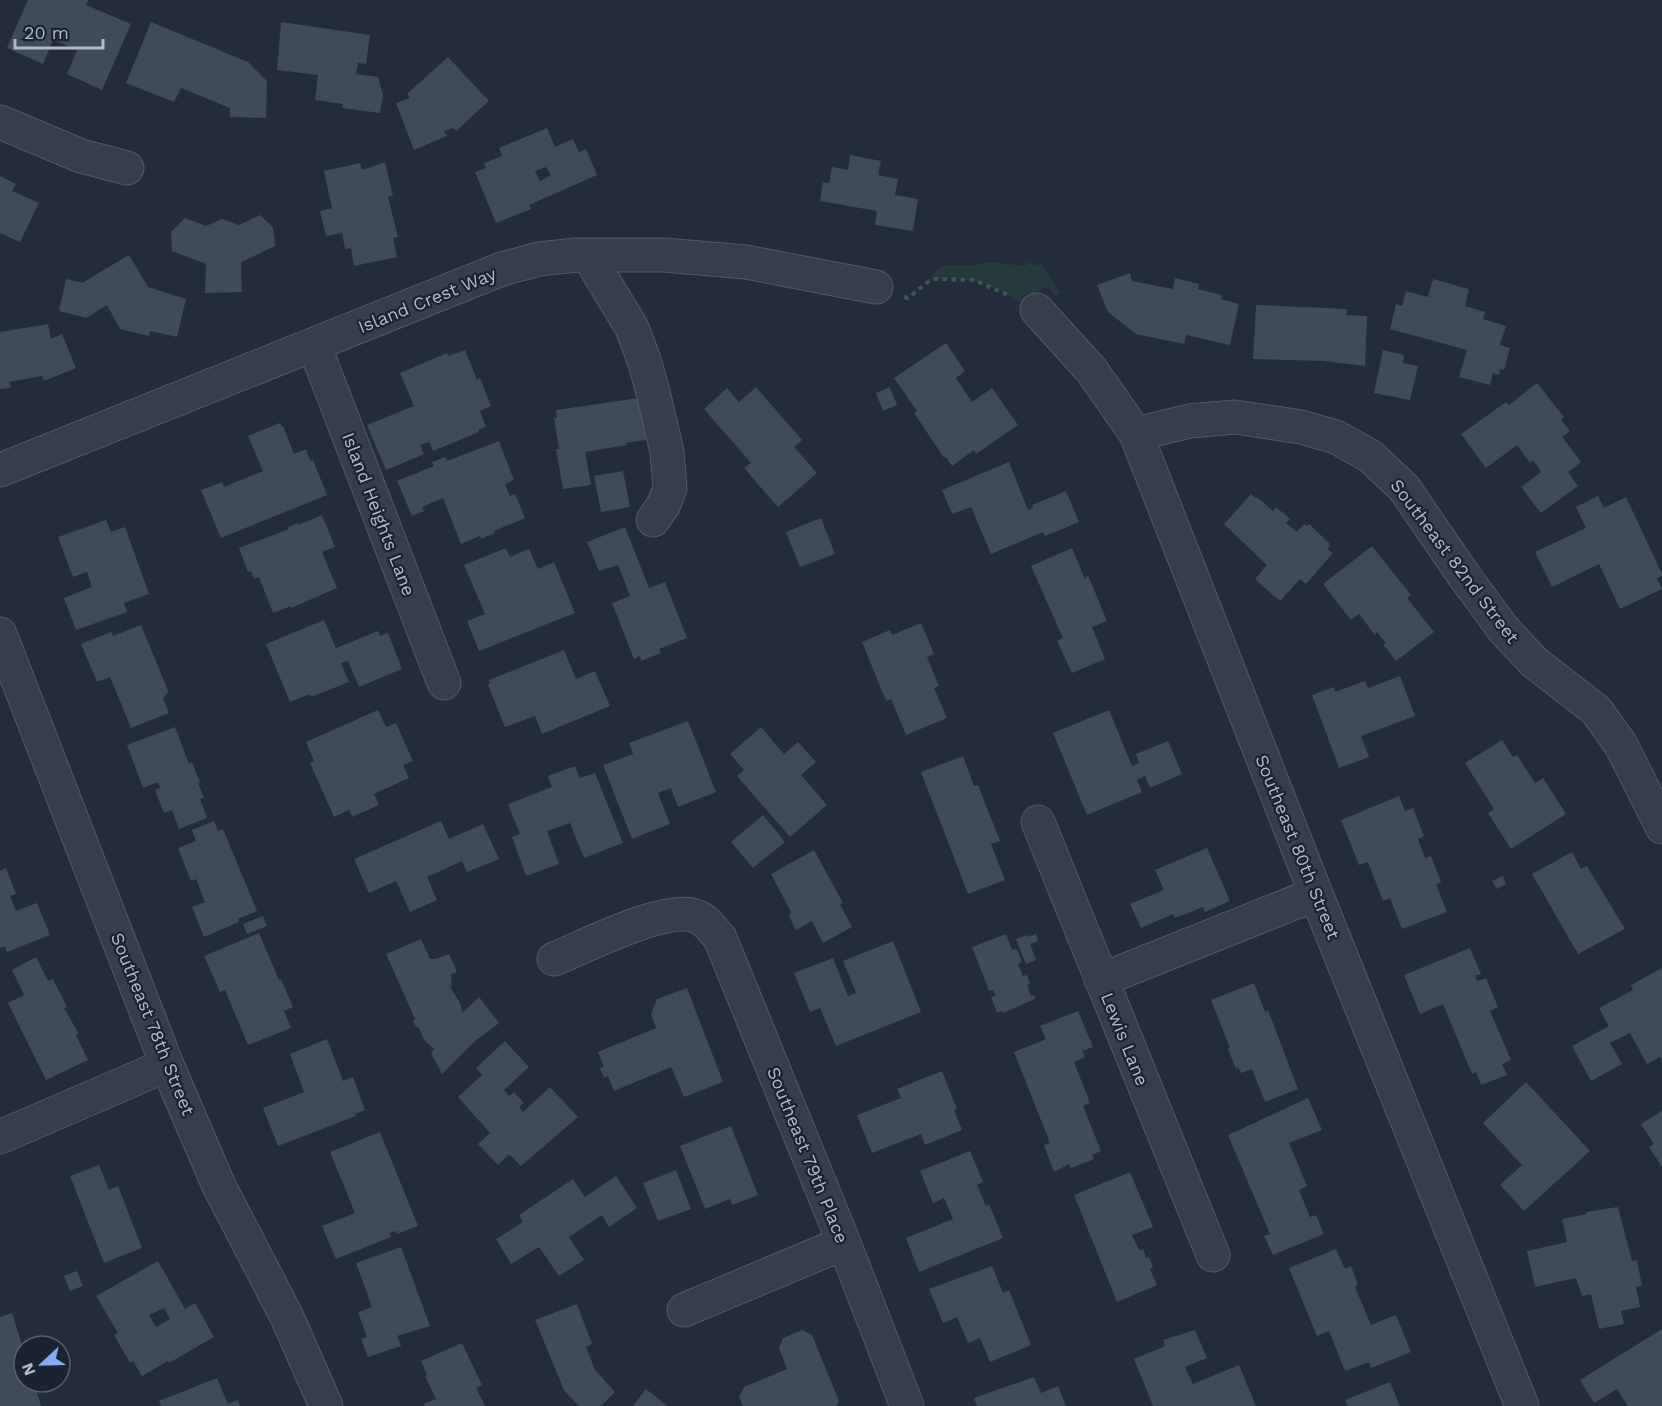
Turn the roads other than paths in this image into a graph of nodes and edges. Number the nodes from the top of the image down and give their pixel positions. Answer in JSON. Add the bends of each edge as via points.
{"nodes":[{"id":1,"x":0,"y":122,"type":"edge"},
{"id":2,"x":127,"y":168,"type":"dead end"},
{"id":3,"x":588,"y":255,"type":"junction"},
{"id":4,"x":876,"y":287,"type":"road end"},
{"id":5,"x":1036,"y":310,"type":"road end"},
{"id":6,"x":314,"y":345,"type":"junction"},
{"id":7,"x":1136,"y":434,"type":"junction"},
{"id":8,"x":0,"y":470,"type":"edge"},
{"id":9,"x":653,"y":520,"type":"dead end"},
{"id":10,"x":0,"y":633,"type":"edge"},
{"id":11,"x":444,"y":683,"type":"dead end"},
{"id":12,"x":1038,"y":822,"type":"dead end"},
{"id":13,"x":1662,"y":827,"type":"edge"},
{"id":14,"x":1316,"y":894,"type":"junction"},
{"id":15,"x":554,"y":959,"type":"dead end"},
{"id":16,"x":1101,"y":980,"type":"junction"},
{"id":17,"x":167,"y":1065,"type":"junction"},
{"id":18,"x":0,"y":1137,"type":"edge"},
{"id":19,"x":844,"y":1243,"type":"junction"},
{"id":20,"x":1214,"y":1255,"type":"dead end"},
{"id":21,"x":684,"y":1310,"type":"dead end"},
{"id":22,"x":326,"y":1406,"type":"edge"},
{"id":23,"x":907,"y":1406,"type":"edge"},
{"id":24,"x":1522,"y":1406,"type":"edge"}],
"edges":[{"from":1,"to":2,"type":"street","via":[[81,156]]},
{"from":3,"to":4,"type":"street","name":"Island Crest Way","via":[[664,255],[746,262]]},
{"from":3,"to":6,"type":"street","name":"Island Crest Way","via":[[539,259],[502,269]]},
{"from":3,"to":9,"type":"street","via":[[632,328],[653,392],[667,452],[670,488]]},
{"from":5,"to":7,"type":"street","name":"Southeast 80th Street","via":[[1092,371]]},
{"from":6,"to":8,"type":"street","name":"Island Crest Way"},
{"from":6,"to":11,"type":"street","name":"Island Heights Lane"},
{"from":7,"to":13,"type":"street","name":"Southeast 82nd Street","via":[[1190,421],[1235,417],[1336,437],[1370,456],[1404,488],[1504,630],[1534,662],[1596,710],[1621,745]]},
{"from":7,"to":14,"type":"street","name":"Southeast 80th Street"},
{"from":10,"to":17,"type":"street","name":"Southeast 78th Street"},
{"from":12,"to":16,"type":"street","name":"Lewis Lane"},
{"from":14,"to":16,"type":"street"},
{"from":14,"to":24,"type":"street","name":"Southeast 80th Street"},
{"from":15,"to":19,"type":"street","name":"Southeast 79th Place","via":[[674,913],[693,915],[708,924],[720,938]]},
{"from":16,"to":20,"type":"street","name":"Lewis Lane"},
{"from":17,"to":18,"type":"street"},
{"from":17,"to":22,"type":"street","name":"Southeast 78th Street","via":[[219,1186],[287,1317]]},
{"from":19,"to":21,"type":"street"},
{"from":19,"to":23,"type":"street","name":"Southeast 79th Place"}]}
